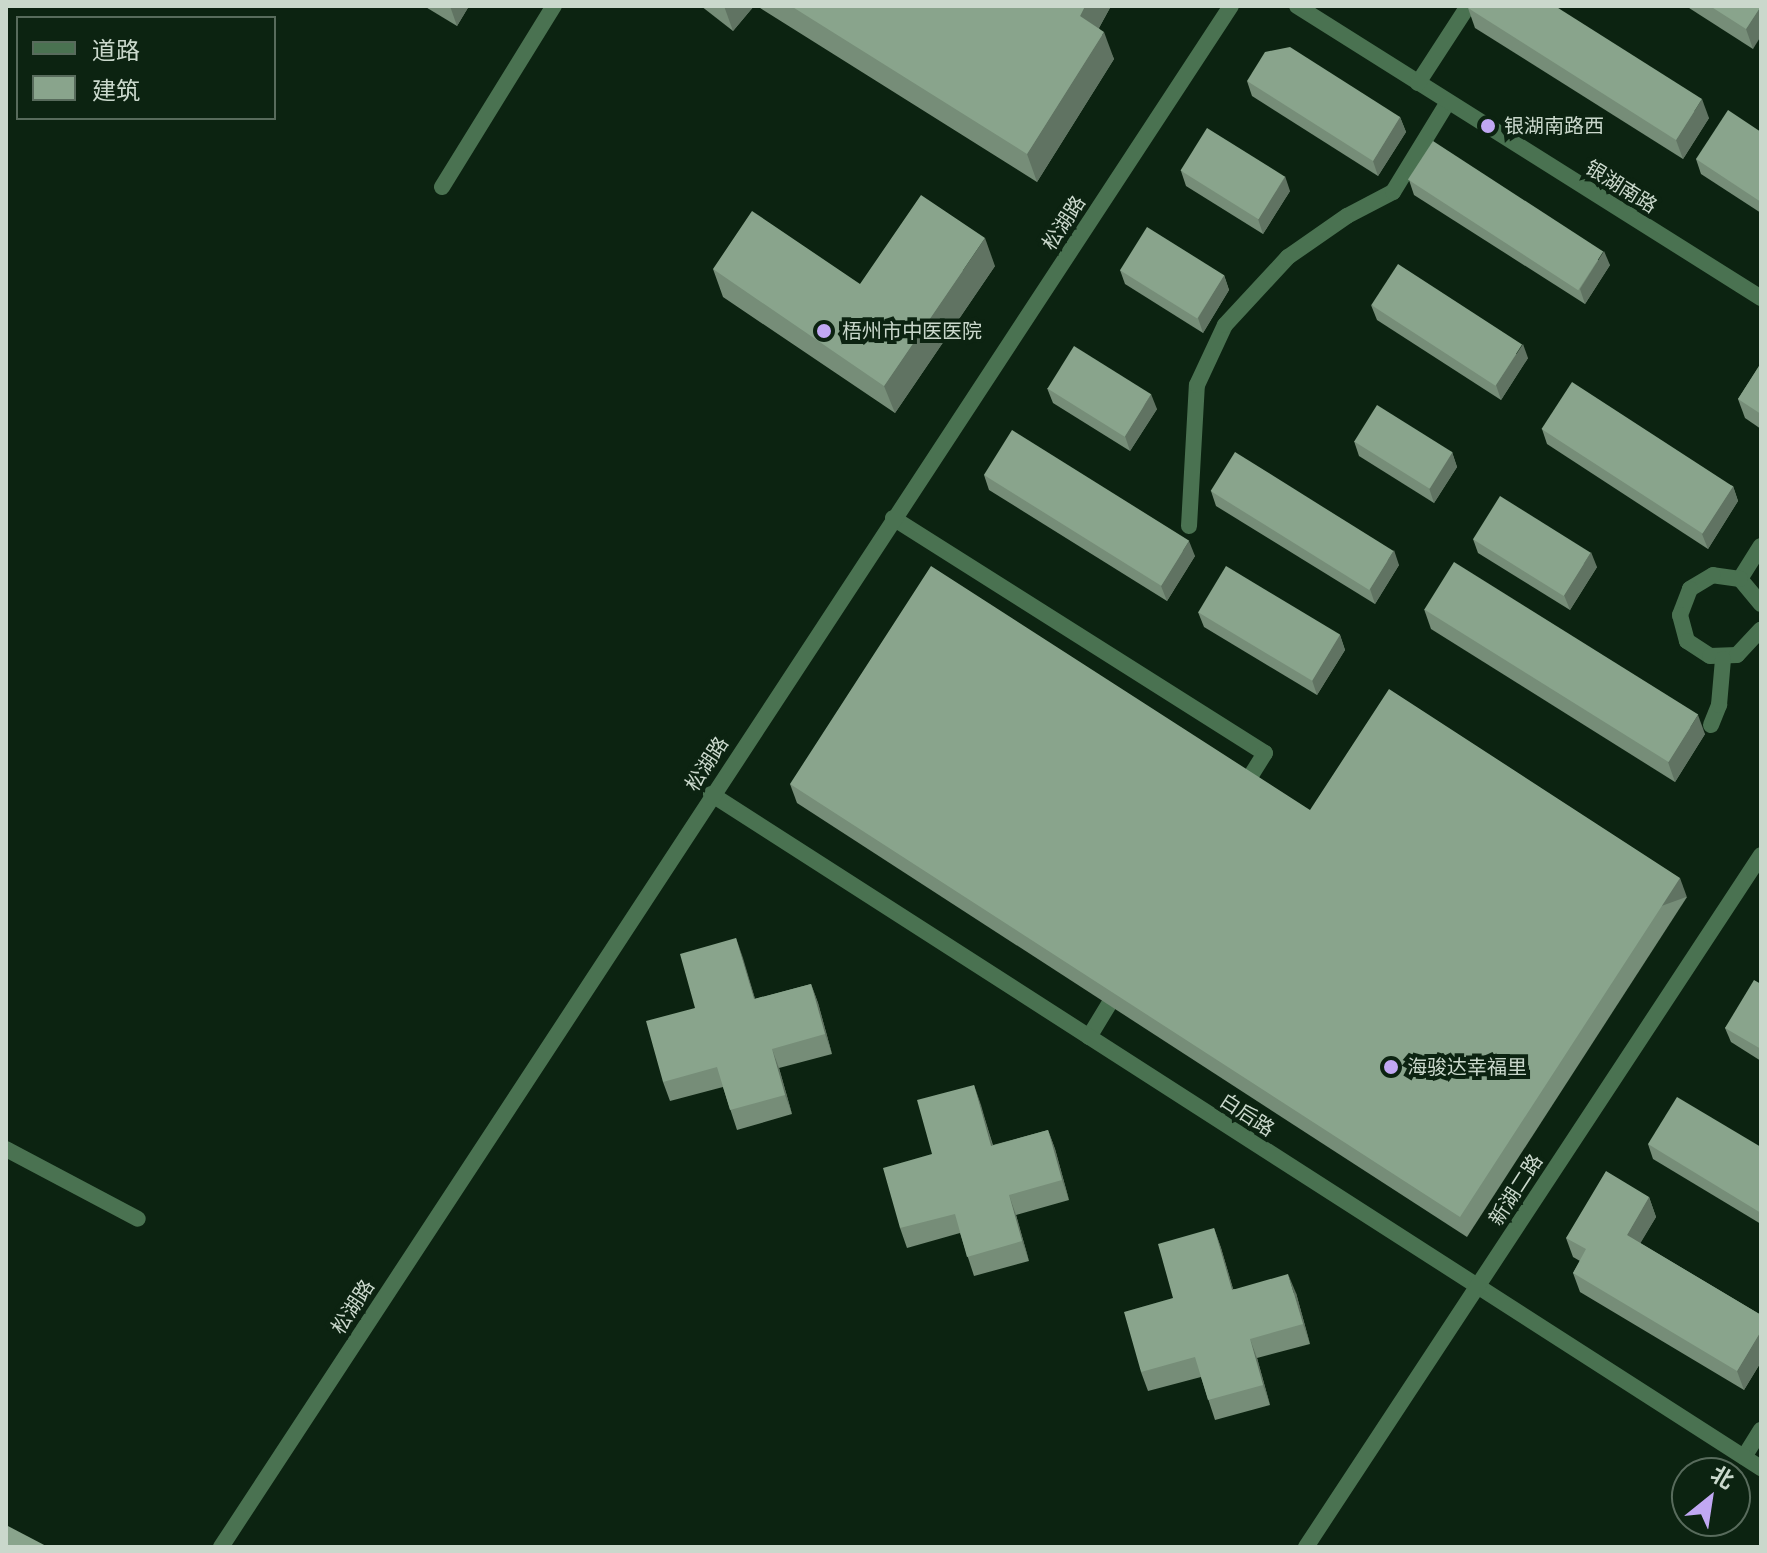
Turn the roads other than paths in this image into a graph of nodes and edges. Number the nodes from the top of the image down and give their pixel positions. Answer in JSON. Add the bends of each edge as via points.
{"nodes":[{"id":1,"x":554,"y":6,"type":"edge"},
{"id":2,"x":1231,"y":6,"type":"edge"},
{"id":3,"x":1297,"y":6,"type":"edge"},
{"id":4,"x":1468,"y":6,"type":"edge"},
{"id":5,"x":1418,"y":83,"type":"junction"},
{"id":6,"x":1448,"y":102,"type":"junction"},
{"id":7,"x":442,"y":187,"type":"dead end"},
{"id":8,"x":1761,"y":298,"type":"edge"},
{"id":9,"x":893,"y":518,"type":"junction"},
{"id":10,"x":1189,"y":526,"type":"dead end"},
{"id":11,"x":1761,"y":546,"type":"edge"},
{"id":12,"x":1740,"y":579,"type":"junction"},
{"id":13,"x":1761,"y":604,"type":"edge"},
{"id":14,"x":1761,"y":629,"type":"edge"},
{"id":15,"x":1755,"y":653,"type":"edge"},
{"id":16,"x":1723,"y":659,"type":"junction"},
{"id":17,"x":1711,"y":725,"type":"dead end"},
{"id":18,"x":1246,"y":784,"type":"edge"},
{"id":19,"x":711,"y":794,"type":"junction"},
{"id":20,"x":1761,"y":855,"type":"edge"},
{"id":21,"x":1129,"y":972,"type":"edge"},
{"id":22,"x":1089,"y":1037,"type":"junction"},
{"id":23,"x":6,"y":1149,"type":"edge"},
{"id":24,"x":138,"y":1219,"type":"dead end"},
{"id":25,"x":1476,"y":1287,"type":"junction"},
{"id":26,"x":1761,"y":1430,"type":"edge"},
{"id":27,"x":1744,"y":1457,"type":"joint"},
{"id":28,"x":221,"y":1547,"type":"edge"},
{"id":29,"x":1306,"y":1547,"type":"edge"}],
"edges":[{"from":1,"to":7,"type":"street"},
{"from":2,"to":9,"type":"street","name":"松湖路"},
{"from":3,"to":5,"type":"street","name":"银湖南路"},
{"from":4,"to":5,"type":"street"},
{"from":5,"to":6,"type":"street","name":"银湖南路"},
{"from":6,"to":8,"type":"street","name":"银湖南路"},
{"from":6,"to":10,"type":"street","via":[[1393,192],[1288,257],[1225,325],[1197,385]]},
{"from":9,"to":18,"type":"street","via":[[1265,753]]},
{"from":9,"to":19,"type":"street","name":"松湖路"},
{"from":11,"to":12,"type":"street"},
{"from":12,"to":13,"type":"street"},
{"from":12,"to":16,"type":"street","via":[[1713,575],[1690,589],[1680,615],[1687,641]]},
{"from":14,"to":15,"type":"street"},
{"from":15,"to":16,"type":"street"},
{"from":16,"to":17,"type":"street","via":[[1719,705]]},
{"from":19,"to":22,"type":"street","name":"白后路"},
{"from":19,"to":28,"type":"street","name":"松湖路"},
{"from":20,"to":25,"type":"street","name":"新湖二路"},
{"from":21,"to":22,"type":"street"},
{"from":22,"to":25,"type":"street","name":"白后路"},
{"from":23,"to":24,"type":"street"},
{"from":25,"to":27,"type":"street","name":"白后路"},
{"from":25,"to":29,"type":"street","name":"新湖二路"},
{"from":26,"to":27,"type":"street"}]}
